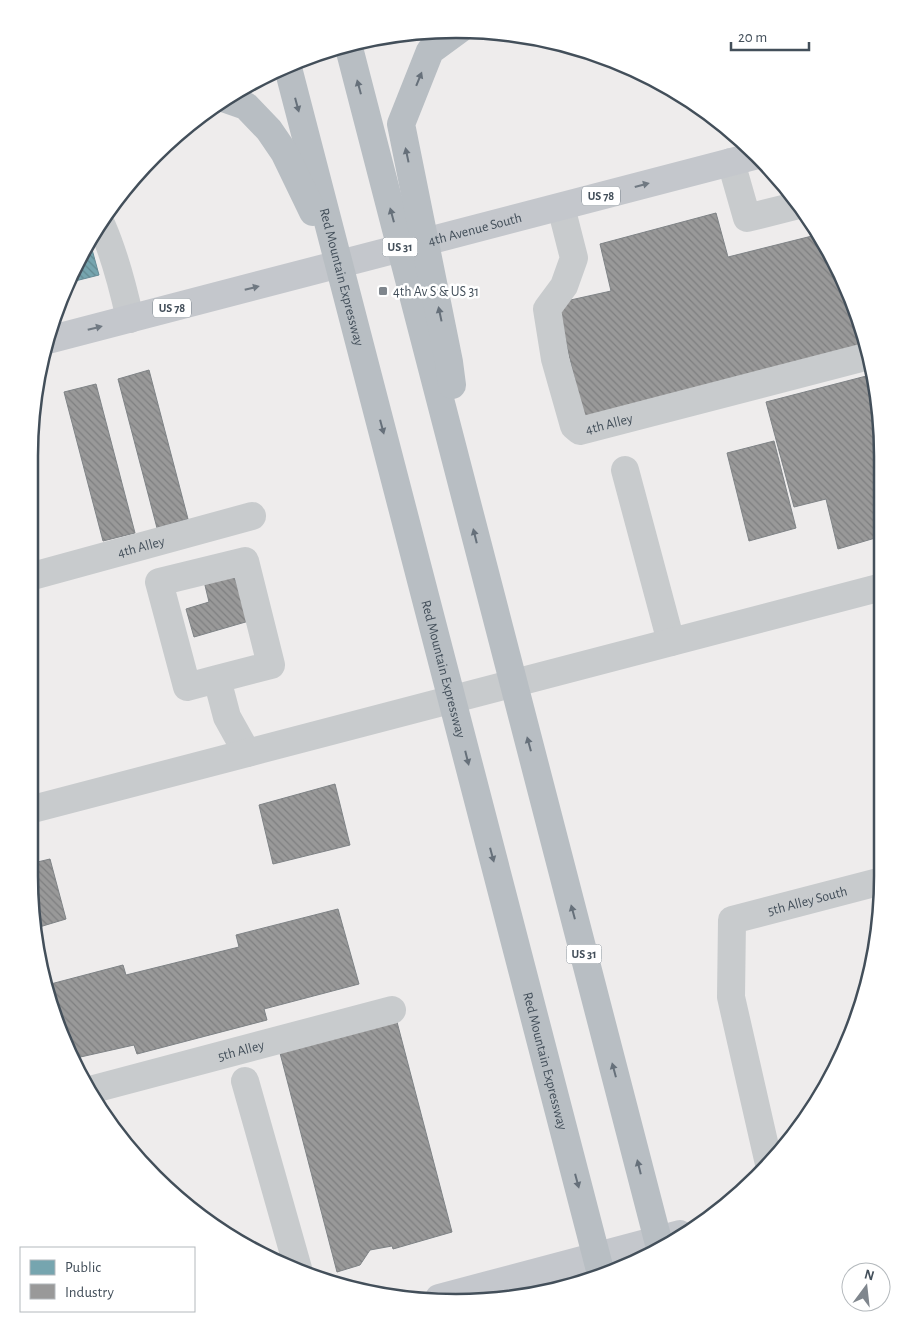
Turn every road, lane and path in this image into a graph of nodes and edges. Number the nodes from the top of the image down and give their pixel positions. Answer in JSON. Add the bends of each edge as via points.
{"nodes":[{"id":1,"x":448,"y":38,"type":"edge"},
{"id":2,"x":350,"y":51,"type":"edge"},
{"id":3,"x":288,"y":73,"type":"edge"},
{"id":4,"x":234,"y":102,"type":"edge"},
{"id":5,"x":296,"y":150,"type":"junction"},
{"id":6,"x":748,"y":157,"type":"edge"},
{"id":7,"x":731,"y":162,"type":"junction"},
{"id":8,"x":562,"y":207,"type":"junction"},
{"id":9,"x":791,"y":207,"type":"edge"},
{"id":10,"x":104,"y":230,"type":"edge"},
{"id":11,"x":130,"y":319,"type":"junction"},
{"id":12,"x":55,"y":338,"type":"edge"},
{"id":13,"x":861,"y":358,"type":"edge"},
{"id":14,"x":440,"y":363,"type":"junction"},
{"id":15,"x":625,"y":470,"type":"dead end"},
{"id":16,"x":252,"y":516,"type":"dead end"},
{"id":17,"x":38,"y":575,"type":"edge"},
{"id":18,"x":874,"y":589,"type":"edge"},
{"id":19,"x":671,"y":642,"type":"junction"},
{"id":20,"x":217,"y":679,"type":"junction"},
{"id":21,"x":247,"y":753,"type":"junction"},
{"id":22,"x":38,"y":808,"type":"edge"},
{"id":23,"x":874,"y":883,"type":"edge"},
{"id":24,"x":392,"y":1010,"type":"dead end"},
{"id":25,"x":245,"y":1081,"type":"dead end"},
{"id":26,"x":96,"y":1088,"type":"edge"},
{"id":27,"x":556,"y":1137,"type":"junction"},
{"id":28,"x":767,"y":1155,"type":"edge"},
{"id":29,"x":646,"y":1196,"type":"junction"},
{"id":30,"x":666,"y":1237,"type":"edge"},
{"id":31,"x":663,"y":1238,"type":"edge"},
{"id":32,"x":658,"y":1241,"type":"edge"},
{"id":33,"x":297,"y":1263,"type":"edge"},
{"id":34,"x":599,"y":1269,"type":"edge"},
{"id":35,"x":582,"y":1274,"type":"edge"},
{"id":36,"x":454,"y":1294,"type":"edge"}],
"edges":[{"from":14,"to":1,"type":"highway","one_way":true,"via":[[401,124],[430,51]]},
{"from":14,"to":2,"type":"highway","number":"US 31","one_way":true,"via":[[370,130]]},
{"from":3,"to":5,"type":"highway","one_way":true},
{"from":4,"to":5,"type":"highway","via":[[246,106]]},
{"from":5,"to":27,"type":"highway","name":"Red Mountain Expressway","one_way":true,"via":[[340,267],[535,1018],[529,1063]]},
{"from":6,"to":7,"type":"main road","name":"4th Avenue South","number":"US 78"},
{"from":8,"to":7,"type":"main road","name":"4th Avenue South","number":"US 78","one_way":true},
{"from":7,"to":9,"type":"street","via":[[747,218]]},
{"from":11,"to":8,"type":"main road","name":"4th Avenue South","number":"US 78","one_way":true},
{"from":8,"to":13,"type":"street","name":"4th Alley","via":[[574,258],[564,286],[546,309],[574,426],[580,431]]},
{"from":10,"to":11,"type":"street","via":[[120,276]]},
{"from":12,"to":11,"type":"main road","name":"4th Avenue South","number":"US 78","one_way":true},
{"from":29,"to":14,"type":"highway","number":"US 31","one_way":true,"via":[[465,496]]},
{"from":15,"to":19,"type":"street"},
{"from":16,"to":17,"type":"street","name":"4th Alley"},
{"from":18,"to":19,"type":"street"},
{"from":19,"to":21,"type":"street"},
{"from":20,"to":20,"type":"street","via":[[187,687],[159,582],[245,561],[271,665]]},
{"from":20,"to":21,"type":"street","via":[[227,717]]},
{"from":21,"to":22,"type":"street"},
{"from":23,"to":28,"type":"street","name":"5th Alley South","via":[[732,920],[731,997]]},
{"from":24,"to":26,"type":"street","name":"5th Alley"},
{"from":25,"to":33,"type":"street"},
{"from":27,"to":34,"type":"highway","name":"Red Mountain Expressway","one_way":true},
{"from":27,"to":35,"type":"highway"},
{"from":29,"to":30,"type":"highway"},
{"from":29,"to":32,"type":"highway","number":"US 31"},
{"from":31,"to":36,"type":"main road"}]}
